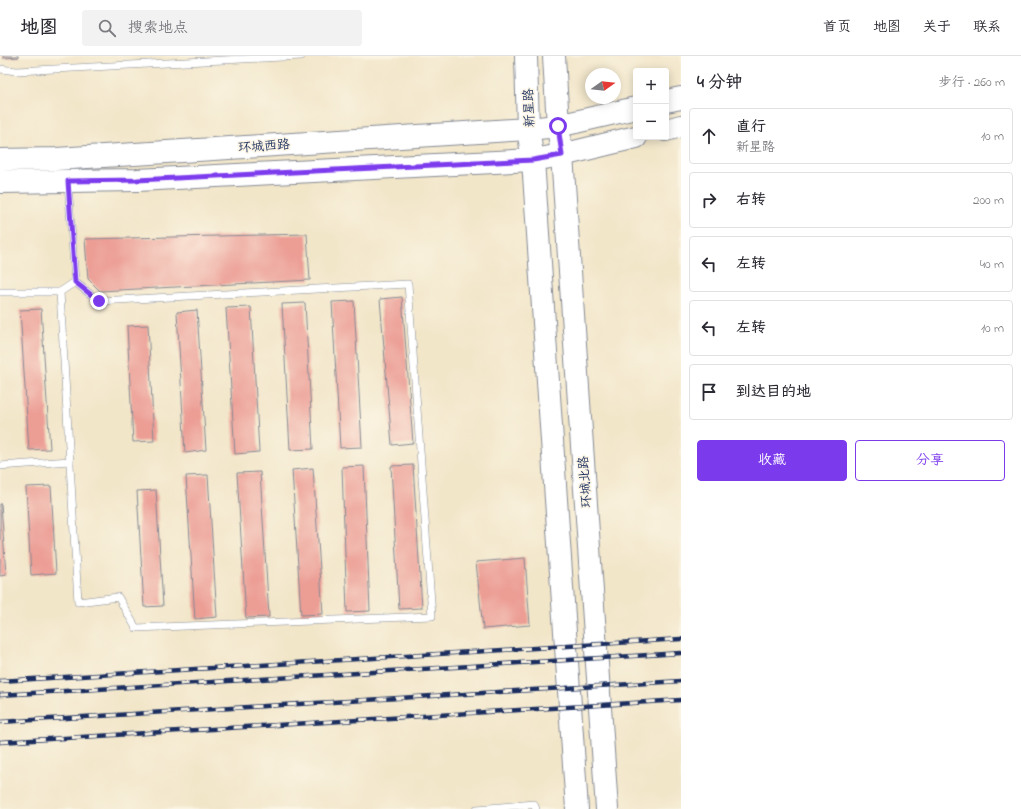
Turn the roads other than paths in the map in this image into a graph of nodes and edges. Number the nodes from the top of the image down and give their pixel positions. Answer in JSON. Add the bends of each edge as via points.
{"nodes":[{"id":1,"x":301,"y":56,"type":"edge"},
{"id":2,"x":526,"y":56,"type":"edge"},
{"id":3,"x":554,"y":56,"type":"edge"},
{"id":4,"x":0,"y":69,"type":"edge"},
{"id":5,"x":681,"y":98,"type":"edge"},
{"id":6,"x":669,"y":100,"type":"edge"},
{"id":7,"x":633,"y":109,"type":"edge"},
{"id":8,"x":558,"y":126,"type":"junction"},
{"id":9,"x":681,"y":126,"type":"edge"},
{"id":10,"x":528,"y":129,"type":"junction"},
{"id":11,"x":669,"y":129,"type":"edge"},
{"id":12,"x":633,"y":138,"type":"edge"},
{"id":13,"x":562,"y":155,"type":"junction"},
{"id":14,"x":0,"y":160,"type":"edge"},
{"id":15,"x":533,"y":160,"type":"junction"},
{"id":16,"x":68,"y":181,"type":"junction"},
{"id":17,"x":0,"y":182,"type":"edge"},
{"id":18,"x":75,"y":282,"type":"junction"},
{"id":19,"x":0,"y":292,"type":"edge"},
{"id":20,"x":60,"y":292,"type":"junction"},
{"id":21,"x":70,"y":461,"type":"junction"},
{"id":22,"x":0,"y":466,"type":"edge"},
{"id":23,"x":477,"y":809,"type":"edge"},
{"id":24,"x":536,"y":809,"type":"edge"},
{"id":25,"x":577,"y":809,"type":"edge"},
{"id":26,"x":607,"y":809,"type":"edge"}],
"edges":[{"from":1,"to":4,"type":"lane","via":[[17,71]]},
{"from":2,"to":10,"type":"main road","name":"新星路"},
{"from":3,"to":8,"type":"main road"},
{"from":5,"to":6,"type":"main road"},
{"from":7,"to":8,"type":"main road","name":"环城西路"},
{"from":8,"to":10,"type":"main road","name":"环城西路"},
{"from":8,"to":13,"type":"main road"},
{"from":9,"to":11,"type":"main road"},
{"from":10,"to":14,"type":"main road","name":"环城西路"},
{"from":10,"to":15,"type":"main road","name":"新星路"},
{"from":12,"to":13,"type":"main road"},
{"from":13,"to":15,"type":"main road"},
{"from":13,"to":26,"type":"main road","name":"环城北路"},
{"from":15,"to":16,"type":"main road","via":[[137,180]]},
{"from":15,"to":25,"type":"main road"},
{"from":16,"to":17,"type":"main road"},
{"from":16,"to":18,"type":"lane"},
{"from":18,"to":20,"type":"lane"},
{"from":18,"to":21,"type":"lane","via":[[99,301],[408,284],[432,616],[136,628],[118,597],[78,602]]},
{"from":19,"to":20,"type":"lane"},
{"from":20,"to":21,"type":"lane"},
{"from":21,"to":22,"type":"lane"},
{"from":23,"to":24,"type":"lane","via":[[534,804]]}]}
